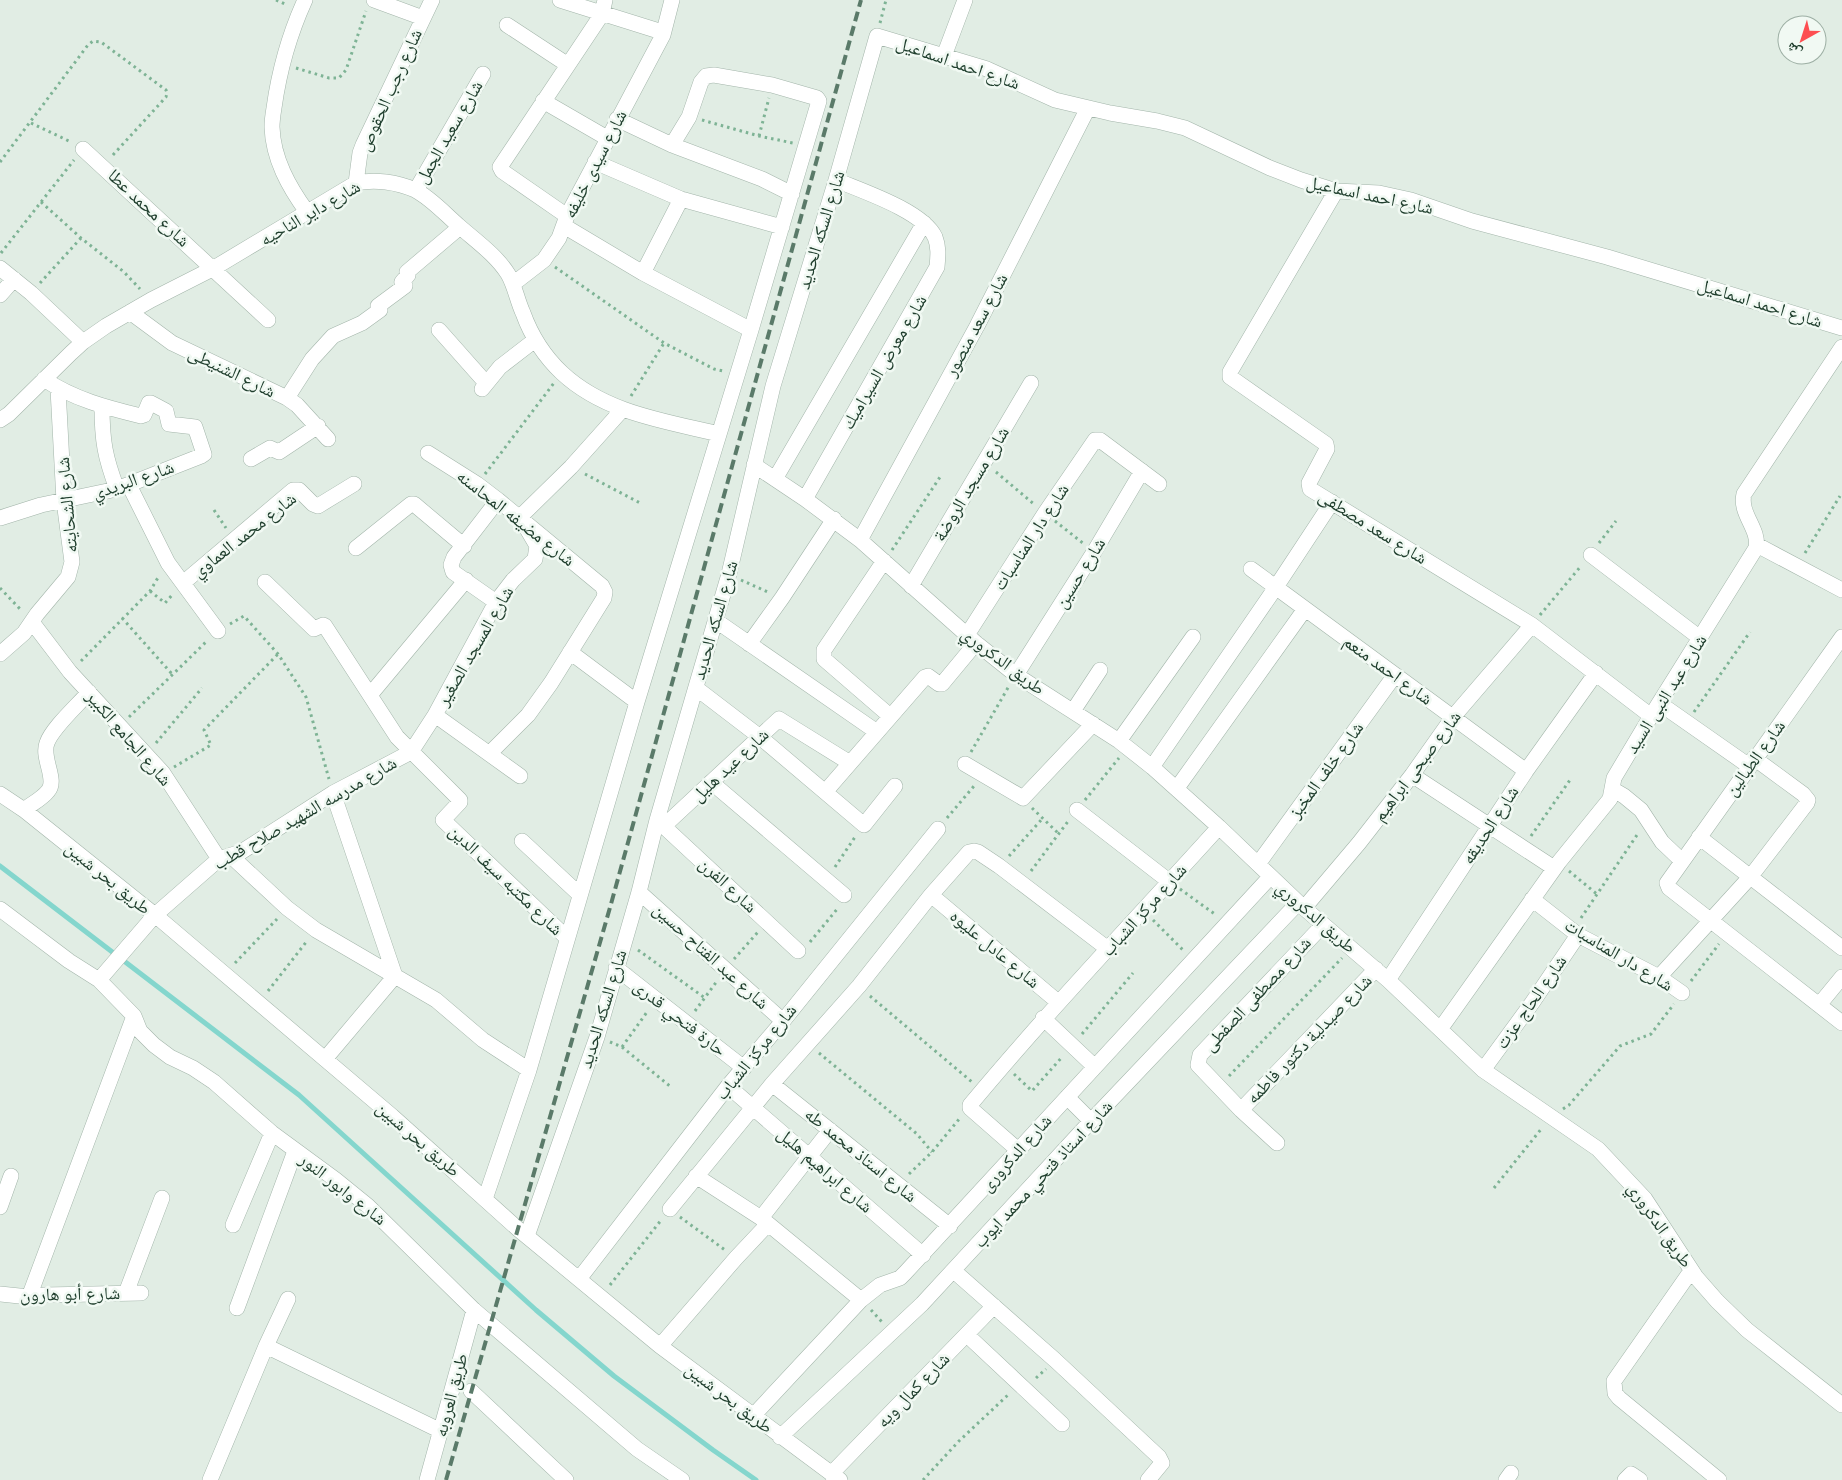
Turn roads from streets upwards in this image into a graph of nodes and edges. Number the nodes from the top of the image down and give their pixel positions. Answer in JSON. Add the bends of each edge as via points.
{"nodes":[{"id":1,"x":305,"y":0,"type":"edge"},
{"id":2,"x":432,"y":0,"type":"edge"},
{"id":3,"x":672,"y":0,"type":"edge"},
{"id":4,"x":965,"y":0,"type":"edge"},
{"id":5,"x":568,"y":1,"type":"edge"},
{"id":6,"x":370,"y":4,"type":"edge"},
{"id":7,"x":604,"y":7,"type":"edge"},
{"id":8,"x":424,"y":18,"type":"junction"},
{"id":9,"x":507,"y":25,"type":"dead end"},
{"id":10,"x":662,"y":32,"type":"junction"},
{"id":11,"x":877,"y":36,"type":"joint"},
{"id":12,"x":944,"y":56,"type":"junction"},
{"id":13,"x":568,"y":65,"type":"junction"},
{"id":14,"x":483,"y":74,"type":"dead end"},
{"id":15,"x":543,"y":101,"type":"junction"},
{"id":16,"x":1088,"y":108,"type":"junction"},
{"id":17,"x":617,"y":119,"type":"junction"},
{"id":18,"x":607,"y":138,"type":"junction"},
{"id":19,"x":672,"y":145,"type":"junction"},
{"id":20,"x":83,"y":149,"type":"road end"},
{"id":21,"x":595,"y":162,"type":"junction"},
{"id":22,"x":836,"y":180,"type":"junction"},
{"id":23,"x":356,"y":183,"type":"junction"},
{"id":24,"x":416,"y":190,"type":"junction"},
{"id":25,"x":1336,"y":190,"type":"junction"},
{"id":26,"x":792,"y":194,"type":"junction"},
{"id":27,"x":681,"y":199,"type":"junction"},
{"id":28,"x":307,"y":212,"type":"junction"},
{"id":29,"x":566,"y":221,"type":"junction"},
{"id":30,"x":924,"y":223,"type":"junction"},
{"id":31,"x":460,"y":227,"type":"junction"},
{"id":32,"x":782,"y":228,"type":"junction"},
{"id":33,"x":0,"y":268,"type":"edge"},
{"id":34,"x":214,"y":268,"type":"junction"},
{"id":35,"x":643,"y":273,"type":"junction"},
{"id":36,"x":14,"y":279,"type":"junction"},
{"id":37,"x":513,"y":284,"type":"junction"},
{"id":38,"x":0,"y":295,"type":"edge"},
{"id":39,"x":130,"y":312,"type":"junction"},
{"id":40,"x":268,"y":320,"type":"dead end"},
{"id":41,"x":1842,"y":328,"type":"edge"},
{"id":42,"x":439,"y":330,"type":"dead end"},
{"id":43,"x":751,"y":330,"type":"junction"},
{"id":44,"x":535,"y":340,"type":"junction"},
{"id":45,"x":83,"y":342,"type":"junction"},
{"id":46,"x":1842,"y":347,"type":"edge"},
{"id":47,"x":44,"y":379,"type":"junction"},
{"id":48,"x":1031,"y":383,"type":"dead end"},
{"id":49,"x":58,"y":388,"type":"junction"},
{"id":50,"x":287,"y":398,"type":"junction"},
{"id":51,"x":102,"y":406,"type":"junction"},
{"id":52,"x":622,"y":410,"type":"junction"},
{"id":53,"x":0,"y":420,"type":"edge"},
{"id":54,"x":318,"y":426,"type":"junction"},
{"id":55,"x":719,"y":434,"type":"junction"},
{"id":56,"x":328,"y":439,"type":"dead end"},
{"id":57,"x":428,"y":454,"type":"dead end"},
{"id":58,"x":251,"y":459,"type":"dead end"},
{"id":59,"x":754,"y":465,"type":"junction"},
{"id":60,"x":1142,"y":471,"type":"junction"},
{"id":61,"x":775,"y":479,"type":"junction"},
{"id":62,"x":354,"y":484,"type":"dead end"},
{"id":63,"x":1159,"y":484,"type":"dead end"},
{"id":64,"x":123,"y":487,"type":"junction"},
{"id":65,"x":805,"y":499,"type":"junction"},
{"id":66,"x":498,"y":500,"type":"junction"},
{"id":67,"x":64,"y":501,"type":"junction"},
{"id":68,"x":1332,"y":502,"type":"junction"},
{"id":69,"x":520,"y":517,"type":"junction"},
{"id":70,"x":0,"y":518,"type":"edge"},
{"id":71,"x":834,"y":520,"type":"junction"},
{"id":72,"x":860,"y":540,"type":"junction"},
{"id":73,"x":1757,"y":545,"type":"junction"},
{"id":74,"x":464,"y":546,"type":"junction"},
{"id":75,"x":356,"y":548,"type":"dead end"},
{"id":76,"x":1590,"y":555,"type":"road end"},
{"id":77,"x":884,"y":561,"type":"junction"},
{"id":78,"x":1251,"y":569,"type":"dead end"},
{"id":79,"x":466,"y":580,"type":"junction"},
{"id":80,"x":265,"y":582,"type":"dead end"},
{"id":81,"x":183,"y":583,"type":"junction"},
{"id":82,"x":911,"y":586,"type":"junction"},
{"id":83,"x":1276,"y":587,"type":"junction"},
{"id":84,"x":1842,"y":590,"type":"edge"},
{"id":85,"x":496,"y":602,"type":"junction"},
{"id":86,"x":1305,"y":609,"type":"junction"},
{"id":87,"x":715,"y":620,"type":"junction"},
{"id":88,"x":32,"y":622,"type":"junction"},
{"id":89,"x":1532,"y":625,"type":"junction"},
{"id":90,"x":218,"y":631,"type":"road end"},
{"id":91,"x":1193,"y":637,"type":"dead end"},
{"id":92,"x":1842,"y":637,"type":"edge"},
{"id":93,"x":1700,"y":638,"type":"junction"},
{"id":94,"x":972,"y":639,"type":"junction"},
{"id":95,"x":749,"y":644,"type":"junction"},
{"id":96,"x":570,"y":652,"type":"junction"},
{"id":97,"x":0,"y":654,"type":"edge"},
{"id":98,"x":1100,"y":670,"type":"dead end"},
{"id":99,"x":1596,"y":673,"type":"junction"},
{"id":100,"x":1016,"y":675,"type":"junction"},
{"id":101,"x":1395,"y":675,"type":"junction"},
{"id":102,"x":696,"y":688,"type":"junction"},
{"id":103,"x":89,"y":692,"type":"junction"},
{"id":104,"x":370,"y":695,"type":"junction"},
{"id":105,"x":637,"y":702,"type":"junction"},
{"id":106,"x":1659,"y":703,"type":"junction"},
{"id":107,"x":1073,"y":711,"type":"junction"},
{"id":108,"x":435,"y":715,"type":"junction"},
{"id":109,"x":890,"y":716,"type":"junction"},
{"id":110,"x":1651,"y":716,"type":"junction"},
{"id":111,"x":1453,"y":717,"type":"junction"},
{"id":112,"x":1093,"y":724,"type":"junction"},
{"id":113,"x":877,"y":732,"type":"junction"},
{"id":114,"x":760,"y":737,"type":"junction"},
{"id":115,"x":1123,"y":744,"type":"junction"},
{"id":116,"x":411,"y":752,"type":"junction"},
{"id":117,"x":490,"y":753,"type":"junction"},
{"id":118,"x":1752,"y":762,"type":"junction"},
{"id":119,"x":850,"y":763,"type":"junction"},
{"id":120,"x":965,"y":764,"type":"road end"},
{"id":121,"x":1152,"y":766,"type":"junction"},
{"id":122,"x":1526,"y":771,"type":"junction"},
{"id":123,"x":1412,"y":775,"type":"junction"},
{"id":124,"x":520,"y":776,"type":"dead end"},
{"id":125,"x":711,"y":782,"type":"junction"},
{"id":126,"x":895,"y":786,"type":"dead end"},
{"id":127,"x":1177,"y":788,"type":"junction"},
{"id":128,"x":1612,"y":789,"type":"junction"},
{"id":129,"x":826,"y":792,"type":"junction"},
{"id":130,"x":0,"y":794,"type":"edge"},
{"id":131,"x":333,"y":794,"type":"junction"},
{"id":132,"x":24,"y":810,"type":"junction"},
{"id":133,"x":1077,"y":810,"type":"road end"},
{"id":134,"x":661,"y":823,"type":"junction"},
{"id":135,"x":1489,"y":826,"type":"junction"},
{"id":136,"x":1219,"y":827,"type":"junction"},
{"id":137,"x":938,"y":829,"type":"road end"},
{"id":138,"x":1699,"y":836,"type":"junction"},
{"id":139,"x":522,"y":840,"type":"dead end"},
{"id":140,"x":225,"y":857,"type":"junction"},
{"id":141,"x":1682,"y":861,"type":"junction"},
{"id":142,"x":1258,"y":864,"type":"junction"},
{"id":143,"x":1556,"y":865,"type":"junction"},
{"id":144,"x":1270,"y":876,"type":"junction"},
{"id":145,"x":1751,"y":876,"type":"junction"},
{"id":146,"x":1170,"y":882,"type":"junction"},
{"id":147,"x":639,"y":892,"type":"junction"},
{"id":148,"x":580,"y":895,"type":"junction"},
{"id":149,"x":844,"y":895,"type":"road end"},
{"id":150,"x":931,"y":895,"type":"junction"},
{"id":151,"x":1532,"y":899,"type":"junction"},
{"id":152,"x":1301,"y":906,"type":"junction"},
{"id":153,"x":1,"y":915,"type":"edge"},
{"id":154,"x":154,"y":915,"type":"junction"},
{"id":155,"x":1710,"y":920,"type":"junction"},
{"id":156,"x":1323,"y":925,"type":"junction"},
{"id":157,"x":1575,"y":932,"type":"junction"},
{"id":158,"x":567,"y":938,"type":"junction"},
{"id":159,"x":1842,"y":948,"type":"edge"},
{"id":160,"x":1108,"y":949,"type":"junction"},
{"id":161,"x":798,"y":951,"type":"road end"},
{"id":162,"x":616,"y":968,"type":"junction"},
{"id":163,"x":1376,"y":969,"type":"junction"},
{"id":164,"x":103,"y":975,"type":"junction"},
{"id":165,"x":395,"y":976,"type":"junction"},
{"id":166,"x":1659,"y":977,"type":"junction"},
{"id":167,"x":1842,"y":977,"type":"edge"},
{"id":168,"x":1388,"y":980,"type":"junction"},
{"id":169,"x":1682,"y":993,"type":"road end"},
{"id":170,"x":1058,"y":1002,"type":"junction"},
{"id":171,"x":1819,"y":1005,"type":"junction"},
{"id":172,"x":134,"y":1016,"type":"junction"},
{"id":173,"x":1044,"y":1018,"type":"junction"},
{"id":174,"x":783,"y":1020,"type":"junction"},
{"id":175,"x":1842,"y":1023,"type":"edge"},
{"id":176,"x":1441,"y":1028,"type":"junction"},
{"id":177,"x":325,"y":1059,"type":"junction"},
{"id":178,"x":1095,"y":1067,"type":"junction"},
{"id":179,"x":744,"y":1068,"type":"junction"},
{"id":180,"x":529,"y":1070,"type":"junction"},
{"id":181,"x":1484,"y":1070,"type":"junction"},
{"id":182,"x":772,"y":1084,"type":"junction"},
{"id":183,"x":728,"y":1086,"type":"junction"},
{"id":184,"x":1067,"y":1097,"type":"junction"},
{"id":185,"x":753,"y":1107,"type":"junction"},
{"id":186,"x":1241,"y":1110,"type":"junction"},
{"id":187,"x":1091,"y":1121,"type":"junction"},
{"id":188,"x":830,"y":1130,"type":"junction"},
{"id":189,"x":272,"y":1134,"type":"junction"},
{"id":190,"x":1277,"y":1143,"type":"dead end"},
{"id":191,"x":1018,"y":1150,"type":"junction"},
{"id":192,"x":295,"y":1151,"type":"junction"},
{"id":193,"x":809,"y":1156,"type":"junction"},
{"id":194,"x":11,"y":1176,"type":"dead end"},
{"id":195,"x":696,"y":1176,"type":"junction"},
{"id":196,"x":162,"y":1198,"type":"dead end"},
{"id":197,"x":485,"y":1199,"type":"junction"},
{"id":198,"x":0,"y":1207,"type":"edge"},
{"id":199,"x":670,"y":1209,"type":"road end"},
{"id":200,"x":764,"y":1221,"type":"junction"},
{"id":201,"x":233,"y":1225,"type":"dead end"},
{"id":202,"x":950,"y":1226,"type":"junction"},
{"id":203,"x":527,"y":1236,"type":"junction"},
{"id":204,"x":922,"y":1255,"type":"junction"},
{"id":205,"x":954,"y":1271,"type":"junction"},
{"id":206,"x":1692,"y":1271,"type":"junction"},
{"id":207,"x":579,"y":1279,"type":"junction"},
{"id":208,"x":126,"y":1293,"type":"junction"},
{"id":209,"x":141,"y":1293,"type":"dead end"},
{"id":210,"x":0,"y":1294,"type":"edge"},
{"id":211,"x":29,"y":1297,"type":"junction"},
{"id":212,"x":288,"y":1299,"type":"dead end"},
{"id":213,"x":861,"y":1300,"type":"junction"},
{"id":214,"x":994,"y":1306,"type":"junction"},
{"id":215,"x":237,"y":1308,"type":"dead end"},
{"id":216,"x":474,"y":1310,"type":"junction"},
{"id":217,"x":966,"y":1335,"type":"junction"},
{"id":218,"x":266,"y":1346,"type":"junction"},
{"id":219,"x":660,"y":1346,"type":"junction"},
{"id":220,"x":471,"y":1391,"type":"dead end"},
{"id":221,"x":1842,"y":1405,"type":"edge"},
{"id":222,"x":753,"y":1416,"type":"junction"},
{"id":223,"x":1062,"y":1424,"type":"dead end"},
{"id":224,"x":441,"y":1431,"type":"junction"},
{"id":225,"x":780,"y":1437,"type":"junction"},
{"id":226,"x":835,"y":1477,"type":"edge"},
{"id":227,"x":210,"y":1480,"type":"edge"},
{"id":228,"x":427,"y":1480,"type":"edge"},
{"id":229,"x":566,"y":1480,"type":"edge"},
{"id":230,"x":682,"y":1480,"type":"edge"},
{"id":231,"x":1148,"y":1480,"type":"edge"},
{"id":232,"x":1625,"y":1480,"type":"edge"},
{"id":233,"x":1640,"y":1480,"type":"edge"},
{"id":234,"x":1719,"y":1480,"type":"edge"}],
"edges":[{"from":1,"to":28,"type":"street","via":[[284,64],[272,126],[277,155],[286,178]]},
{"from":2,"to":8,"type":"street","name":"شارع رجب الحقوص"},
{"from":3,"to":10,"type":"street","name":"شارع سيدى خليفه"},
{"from":4,"to":12,"type":"street"},
{"from":5,"to":7,"type":"street"},
{"from":6,"to":8,"type":"street"},
{"from":7,"to":10,"type":"street"},
{"from":7,"to":13,"type":"street"},
{"from":8,"to":23,"type":"street","name":"شارع رجب الحقوص","via":[[363,145]]},
{"from":9,"to":13,"type":"street"},
{"from":10,"to":17,"type":"street","name":"شارع سيدى خليفه","via":[[663,36]]},
{"from":11,"to":12,"type":"street","name":"شارع احمد اسماعيل"},
{"from":11,"to":22,"type":"street","name":"شارع السكه الحديد"},
{"from":12,"to":16,"type":"street","name":"شارع احمد اسماعيل","via":[[987,69],[1055,100]]},
{"from":13,"to":15,"type":"street"},
{"from":14,"to":24,"type":"street","name":"شارع سعيد الجمل"},
{"from":15,"to":18,"type":"street"},
{"from":15,"to":29,"type":"street","via":[[500,169]]},
{"from":16,"to":25,"type":"street","name":"شارع احمد اسماعيل","via":[[1184,128],[1270,168]]},
{"from":16,"to":72,"type":"street","name":"شارع سعد منصور","via":[[977,326]]},
{"from":17,"to":18,"type":"street","name":"شارع سيدى خليفه"},
{"from":17,"to":19,"type":"street"},
{"from":18,"to":21,"type":"street","name":"شارع سيدى خليفه"},
{"from":19,"to":26,"type":"street","via":[[762,179]]},
{"from":19,"to":26,"type":"street","via":[[689,117],[706,76],[772,85],[817,98],[819,102]]},
{"from":20,"to":34,"type":"street","name":"شارع محمد عطا"},
{"from":21,"to":27,"type":"street"},
{"from":21,"to":29,"type":"street","name":"شارع سيدى خليفه"},
{"from":22,"to":30,"type":"street","via":[[905,209]]},
{"from":22,"to":59,"type":"street","name":"شارع السكه الحديد","via":[[773,386]]},
{"from":23,"to":24,"type":"street","name":"شارع داير الناحيه","via":[[370,180],[389,182]]},
{"from":23,"to":28,"type":"street","name":"شارع داير الناحيه"},
{"from":24,"to":31,"type":"street","name":"شارع داير الناحيه"},
{"from":25,"to":41,"type":"street","name":"شارع احمد اسماعيل","via":[[1379,193],[1411,200],[1472,221],[1607,257]]},
{"from":25,"to":68,"type":"street","name":"شارع سعد مصطفى","via":[[1229,375],[1326,444],[1308,486]]},
{"from":26,"to":32,"type":"street"},
{"from":27,"to":32,"type":"street"},
{"from":27,"to":35,"type":"street"},
{"from":28,"to":34,"type":"street","name":"شارع داير الناحيه"},
{"from":29,"to":35,"type":"street"},
{"from":29,"to":37,"type":"street","name":"شارع سيدى خليفه","via":[[544,260]]},
{"from":30,"to":61,"type":"street"},
{"from":30,"to":65,"type":"street","name":"شارع معرض السيراميك","via":[[934,236],[939,251],[938,267]]},
{"from":31,"to":37,"type":"street","name":"شارع داير الناحيه","via":[[497,259]]},
{"from":31,"to":50,"type":"street","via":[[406,272],[408,275],[402,282],[405,286],[378,306],[380,310],[362,323],[333,336],[312,359]]},
{"from":32,"to":43,"type":"street"},
{"from":33,"to":36,"type":"street"},
{"from":34,"to":39,"type":"street","name":"شارع داير الناحيه"},
{"from":34,"to":40,"type":"street","name":"شارع محمد عطا"},
{"from":35,"to":43,"type":"street"},
{"from":36,"to":38,"type":"street"},
{"from":36,"to":45,"type":"street"},
{"from":37,"to":44,"type":"street","name":"شارع داير الناحيه"},
{"from":39,"to":45,"type":"street","name":"شارع داير الناحيه"},
{"from":39,"to":50,"type":"street","name":"شارع الشنيطى","via":[[172,343]]},
{"from":42,"to":44,"type":"street","via":[[484,386],[500,367]]},
{"from":43,"to":55,"type":"street"},
{"from":44,"to":52,"type":"street","name":"شارع داير الناحيه","via":[[562,372],[591,395]]},
{"from":45,"to":47,"type":"street","name":"شارع داير الناحيه"},
{"from":46,"to":73,"type":"street","via":[[1744,494],[1743,506]]},
{"from":47,"to":49,"type":"street"},
{"from":47,"to":53,"type":"street","name":"شارع داير الناحيه"},
{"from":48,"to":82,"type":"street","name":"شارع مسجد الروضة"},
{"from":49,"to":51,"type":"street"},
{"from":49,"to":67,"type":"street","name":"شارع الشحايته"},
{"from":50,"to":54,"type":"street","name":"شارع الشنيطى"},
{"from":51,"to":64,"type":"street","via":[[107,463]]},
{"from":51,"to":64,"type":"street","name":"شارع البريدي","via":[[141,416],[149,403],[164,409],[170,424],[196,428],[204,452]]},
{"from":52,"to":55,"type":"street","name":"شارع داير الناحيه"},
{"from":52,"to":69,"type":"street"},
{"from":54,"to":56,"type":"street","name":"شارع الشنيطى"},
{"from":54,"to":58,"type":"street","via":[[279,452],[270,448]]},
{"from":55,"to":105,"type":"street"},
{"from":57,"to":66,"type":"street","name":"شارع مضيفه المحاسنه"},
{"from":59,"to":61,"type":"street","name":"طريق الدكروري"},
{"from":59,"to":87,"type":"street","name":"شارع السكه الحديد"},
{"from":60,"to":63,"type":"street"},
{"from":60,"to":94,"type":"street","name":"شارع دار المناسبات","via":[[1100,440],[1095,440],[1045,513]]},
{"from":60,"to":100,"type":"street","name":"شارع حسين"},
{"from":61,"to":65,"type":"street","name":"طريق الدكروري"},
{"from":62,"to":81,"type":"street","name":"شارع محمد العماوي","via":[[318,506],[299,490],[293,490]]},
{"from":64,"to":67,"type":"street","name":"شارع البريدي"},
{"from":64,"to":81,"type":"street"},
{"from":65,"to":71,"type":"street","name":"طريق الدكروري"},
{"from":66,"to":69,"type":"street","name":"شارع مضيفه المحاسنه"},
{"from":66,"to":74,"type":"street"},
{"from":67,"to":70,"type":"street","name":"شارع البريدي"},
{"from":67,"to":88,"type":"street","name":"شارع الشحايته","via":[[71,569]]},
{"from":68,"to":83,"type":"street"},
{"from":68,"to":89,"type":"street","name":"شارع سعد مصطفى"},
{"from":69,"to":85,"type":"street","name":"شارع المسجد الصغير","via":[[537,546],[537,553]]},
{"from":69,"to":96,"type":"street","name":"شارع مضيفه المحاسنه","via":[[602,586],[605,592]]},
{"from":71,"to":72,"type":"street","name":"طريق الدكروري"},
{"from":71,"to":95,"type":"street"},
{"from":72,"to":77,"type":"street","name":"طريق الدكروري"},
{"from":73,"to":84,"type":"street"},
{"from":73,"to":93,"type":"street","name":"شارع عبد النبى السيد"},
{"from":74,"to":75,"type":"street","via":[[411,504]]},
{"from":74,"to":79,"type":"street","via":[[451,565],[453,572]]},
{"from":76,"to":93,"type":"street"},
{"from":77,"to":82,"type":"street","name":"طريق الدكروري"},
{"from":77,"to":109,"type":"street","via":[[823,655],[824,660]]},
{"from":78,"to":83,"type":"street","name":"شارع احمد منعم"},
{"from":79,"to":85,"type":"street"},
{"from":79,"to":104,"type":"street"},
{"from":80,"to":104,"type":"street","name":"شارع مكتبه سيف الدين","via":[[314,629],[325,626]]},
{"from":81,"to":90,"type":"street"},
{"from":82,"to":94,"type":"street","name":"طريق الدكروري"},
{"from":83,"to":86,"type":"street","name":"شارع احمد منعم"},
{"from":83,"to":121,"type":"street"},
{"from":85,"to":108,"type":"street","name":"شارع المسجد الصغير"},
{"from":86,"to":101,"type":"street","name":"شارع احمد منعم"},
{"from":86,"to":127,"type":"street"},
{"from":87,"to":95,"type":"street"},
{"from":87,"to":102,"type":"street","name":"شارع السكه الحديد"},
{"from":88,"to":97,"type":"street","name":"شارع الشحايته"},
{"from":88,"to":103,"type":"street","name":"شارع الجامع الكبير"},
{"from":89,"to":99,"type":"street","name":"شارع سعد مصطفى"},
{"from":89,"to":111,"type":"street","name":"شارع صبحى ابراهيم"},
{"from":91,"to":115,"type":"street"},
{"from":92,"to":118,"type":"street","name":"شارع الطبالين"},
{"from":93,"to":106,"type":"street","name":"شارع عبد النبى السيد"},
{"from":94,"to":100,"type":"street","name":"طريق الدكروري"},
{"from":94,"to":109,"type":"street","name":"شارع دار المناسبات","via":[[942,684],[925,676]]},
{"from":95,"to":113,"type":"street"},
{"from":96,"to":105,"type":"street"},
{"from":96,"to":117,"type":"street","via":[[528,715]]},
{"from":98,"to":107,"type":"street"},
{"from":99,"to":110,"type":"street","name":"شارع سعد مصطفى"},
{"from":99,"to":122,"type":"street","name":"شارع الحديقه"},
{"from":100,"to":107,"type":"street","name":"طريق الدكروري"},
{"from":101,"to":111,"type":"street","name":"شارع احمد منعم"},
{"from":101,"to":142,"type":"street","name":"شارع خلف المخبز"},
{"from":102,"to":114,"type":"street"},
{"from":102,"to":134,"type":"street","name":"شارع السكه الحديد"},
{"from":103,"to":132,"type":"street","via":[[51,734],[46,744],[47,766],[51,775],[49,790]]},
{"from":103,"to":140,"type":"street","name":"شارع الجامع الكبير","via":[[163,773]]},
{"from":104,"to":116,"type":"street","name":"شارع مكتبه سيف الدين","via":[[397,737]]},
{"from":105,"to":148,"type":"street"},
{"from":106,"to":110,"type":"street","name":"شارع عبد النبى السيد"},
{"from":106,"to":118,"type":"street"},
{"from":107,"to":112,"type":"street","name":"طريق الدكروري"},
{"from":108,"to":116,"type":"street","name":"شارع المسجد الصغير"},
{"from":108,"to":117,"type":"street"},
{"from":109,"to":113,"type":"street"},
{"from":110,"to":128,"type":"street","name":"شارع عبد النبى السيد","via":[[1614,778]]},
{"from":111,"to":122,"type":"street","name":"شارع احمد منعم"},
{"from":111,"to":123,"type":"street","name":"شارع صبحى ابراهيم"},
{"from":112,"to":115,"type":"street","name":"طريق الدكروري"},
{"from":112,"to":120,"type":"street","via":[[1023,798]]},
{"from":113,"to":119,"type":"street"},
{"from":114,"to":119,"type":"street","name":"شارع عيد هليل","via":[[781,719]]},
{"from":114,"to":125,"type":"street","name":"شارع عيد هليل"},
{"from":114,"to":129,"type":"street"},
{"from":115,"to":121,"type":"street","name":"طريق الدكروري"},
{"from":116,"to":131,"type":"street","name":"شارع مدرسه الشهيد صلاح قطب"},
{"from":116,"to":158,"type":"street","name":"شارع مكتبه سيف الدين","via":[[460,800],[443,820]]},
{"from":117,"to":124,"type":"street"},
{"from":118,"to":138,"type":"street","name":"شارع الطبالين"},
{"from":118,"to":145,"type":"street","via":[[1808,800]]},
{"from":119,"to":129,"type":"street"},
{"from":121,"to":127,"type":"street","name":"طريق الدكروري"},
{"from":122,"to":135,"type":"street","name":"شارع الحديقه"},
{"from":123,"to":135,"type":"street"},
{"from":123,"to":152,"type":"street","name":"شارع صبحى ابراهيم","via":[[1359,843]]},
{"from":125,"to":134,"type":"street","name":"شارع عيد هليل"},
{"from":125,"to":149,"type":"street"},
{"from":126,"to":129,"type":"street","via":[[864,825]]},
{"from":127,"to":136,"type":"street","name":"طريق الدكروري"},
{"from":128,"to":141,"type":"street","via":[[1641,810],[1662,842]]},
{"from":128,"to":143,"type":"street","name":"شارع عبد النبى السيد","via":[[1610,799]]},
{"from":130,"to":132,"type":"street","name":"طريق بحر شبين"},
{"from":131,"to":140,"type":"street","name":"شارع مدرسه الشهيد صلاح قطب","via":[[241,852]]},
{"from":131,"to":165,"type":"street"},
{"from":132,"to":154,"type":"street","name":"طريق بحر شبين"},
{"from":133,"to":146,"type":"street"},
{"from":134,"to":147,"type":"street","name":"شارع السكه الحديد"},
{"from":134,"to":161,"type":"street","name":"شارع الفرن"},
{"from":135,"to":143,"type":"street"},
{"from":135,"to":168,"type":"street","name":"شارع الحديقه"},
{"from":136,"to":142,"type":"street","name":"طريق الدكروري"},
{"from":136,"to":146,"type":"street","name":"شارع مركز الشباب"},
{"from":137,"to":174,"type":"street","name":"شارع مركز الشباب"},
{"from":138,"to":141,"type":"street","name":"شارع الطبالين"},
{"from":138,"to":145,"type":"street"},
{"from":139,"to":148,"type":"street"},
{"from":140,"to":154,"type":"street","name":"شارع مدرسه الشهيد صلاح قطب"},
{"from":140,"to":165,"type":"street","name":"شارع الجامع الكبير","via":[[316,930]]},
{"from":141,"to":155,"type":"street","name":"شارع الطبالين","via":[[1667,885]]},
{"from":142,"to":144,"type":"street","name":"طريق الدكروري"},
{"from":143,"to":151,"type":"street","name":"شارع عبد النبى السيد"},
{"from":144,"to":152,"type":"street","name":"طريق الدكروري"},
{"from":144,"to":178,"type":"street","name":"شارع الدكرورى"},
{"from":145,"to":155,"type":"street"},
{"from":145,"to":159,"type":"street"},
{"from":146,"to":160,"type":"street","name":"شارع مركز الشباب"},
{"from":147,"to":162,"type":"street","name":"شارع السكه الحديد"},
{"from":147,"to":174,"type":"street","name":"شارع عبد الفتاح حسين"},
{"from":148,"to":158,"type":"street"},
{"from":150,"to":160,"type":"street","via":[[969,852],[978,852]]},
{"from":150,"to":170,"type":"street","name":"شارع عادل عليوه"},
{"from":150,"to":182,"type":"street","via":[[858,986]]},
{"from":151,"to":157,"type":"street","name":"شارع دار المناسبات"},
{"from":151,"to":176,"type":"street","name":"شارع عبد النبى السيد"},
{"from":152,"to":156,"type":"street","name":"طريق الدكروري"},
{"from":152,"to":187,"type":"street","name":"شارع استاذ فتحي محمد ايوب"},
{"from":153,"to":164,"type":"street","name":"شارع وابور النور"},
{"from":154,"to":164,"type":"street","name":"شارع مدرسه الشهيد صلاح قطب"},
{"from":154,"to":177,"type":"street","name":"طريق بحر شبين"},
{"from":155,"to":166,"type":"street"},
{"from":155,"to":171,"type":"street"},
{"from":156,"to":163,"type":"street","name":"طريق الدكروري"},
{"from":156,"to":186,"type":"street","name":"شارع مصطفى الصفطى","via":[[1200,1055],[1198,1066]]},
{"from":157,"to":166,"type":"street","name":"شارع دار المناسبات"},
{"from":157,"to":181,"type":"street","name":"شارع الحاج عزت","via":[[1532,1003]]},
{"from":158,"to":180,"type":"street"},
{"from":160,"to":170,"type":"street","name":"شارع مركز الشباب"},
{"from":162,"to":179,"type":"street","name":"حارة فتحي قدرى"},
{"from":162,"to":203,"type":"street","name":"شارع السكه الحديد","via":[[597,1037]]},
{"from":163,"to":168,"type":"street","name":"طريق الدكروري"},
{"from":163,"to":186,"type":"street","name":"شارع صيدلية دكتور فاطمه"},
{"from":164,"to":172,"type":"street","name":"شارع وابور النور"},
{"from":165,"to":177,"type":"street"},
{"from":165,"to":180,"type":"street","name":"شارع الجامع الكبير","via":[[436,1000],[483,1040]]},
{"from":166,"to":169,"type":"street","name":"شارع دار المناسبات"},
{"from":167,"to":171,"type":"street"},
{"from":168,"to":176,"type":"street","name":"طريق الدكروري"},
{"from":170,"to":173,"type":"street","name":"شارع مركز الشباب"},
{"from":171,"to":175,"type":"street"},
{"from":172,"to":189,"type":"street","name":"شارع وابور النور","via":[[140,1031],[154,1045],[214,1082]]},
{"from":172,"to":211,"type":"street"},
{"from":173,"to":178,"type":"street"},
{"from":173,"to":191,"type":"street","name":"شارع مركز الشباب","via":[[970,1106]]},
{"from":174,"to":179,"type":"street","name":"شارع مركز الشباب"},
{"from":176,"to":181,"type":"street","name":"طريق الدكروري"},
{"from":177,"to":197,"type":"street","name":"طريق بحر شبين"},
{"from":178,"to":184,"type":"street","name":"شارع الدكرورى"},
{"from":179,"to":183,"type":"street","name":"شارع مركز الشباب"},
{"from":180,"to":197,"type":"street"},
{"from":181,"to":206,"type":"street","name":"طريق الدكروري","via":[[1598,1149],[1645,1199]]},
{"from":182,"to":185,"type":"street"},
{"from":182,"to":188,"type":"street","name":"شارع استاذ محمد طه"},
{"from":183,"to":185,"type":"street","name":"شارع ابراهيم هليل"},
{"from":183,"to":207,"type":"street","name":"شارع مركز الشباب"},
{"from":184,"to":187,"type":"street"},
{"from":184,"to":191,"type":"street","name":"شارع الدكرورى"},
{"from":185,"to":193,"type":"street","name":"شارع ابراهيم هليل"},
{"from":185,"to":195,"type":"street"},
{"from":186,"to":190,"type":"street"},
{"from":187,"to":205,"type":"street","name":"شارع استاذ فتحي محمد ايوب"},
{"from":188,"to":193,"type":"street"},
{"from":188,"to":202,"type":"street","name":"شارع استاذ محمد طه"},
{"from":189,"to":192,"type":"street","name":"شارع وابور النور"},
{"from":189,"to":201,"type":"street"},
{"from":191,"to":202,"type":"street","name":"شارع الدكرورى"},
{"from":192,"to":215,"type":"street"},
{"from":192,"to":216,"type":"street","name":"شارع وابور النور","via":[[368,1206]]},
{"from":193,"to":200,"type":"street"},
{"from":193,"to":204,"type":"street","name":"شارع ابراهيم هليل"},
{"from":194,"to":198,"type":"street"},
{"from":195,"to":199,"type":"street"},
{"from":195,"to":200,"type":"street"},
{"from":196,"to":208,"type":"street"},
{"from":197,"to":203,"type":"street","name":"طريق بحر شبين"},
{"from":200,"to":213,"type":"street"},
{"from":200,"to":219,"type":"street"},
{"from":202,"to":204,"type":"street","name":"شارع الدكرورى"},
{"from":203,"to":207,"type":"street","name":"طريق بحر شبين"},
{"from":204,"to":213,"type":"street","name":"شارع الدكرورى","via":[[903,1276],[880,1285]]},
{"from":205,"to":214,"type":"street"},
{"from":205,"to":225,"type":"street","name":"شارع استاذ فتحي محمد ايوب","via":[[893,1333]]},
{"from":206,"to":221,"type":"street","name":"طريق الدكروري","via":[[1748,1330]]},
{"from":206,"to":234,"type":"street","via":[[1614,1381],[1614,1387],[1618,1398]]},
{"from":207,"to":219,"type":"street","name":"طريق بحر شبين"},
{"from":208,"to":209,"type":"street","name":"شارع أبو هارون"},
{"from":208,"to":211,"type":"street","name":"شارع أبو هارون"},
{"from":210,"to":211,"type":"street","name":"شارع أبو هارون"},
{"from":212,"to":218,"type":"street"},
{"from":213,"to":222,"type":"street","name":"شارع الدكرورى"},
{"from":214,"to":217,"type":"street","name":"شارع كمال ويه"},
{"from":214,"to":231,"type":"street","via":[[1160,1457],[1162,1463]]},
{"from":216,"to":224,"type":"street","name":"طريق العروبه"},
{"from":216,"to":230,"type":"street","name":"شارع وابور النور","via":[[637,1449]]},
{"from":217,"to":223,"type":"street"},
{"from":217,"to":226,"type":"street","name":"شارع كمال ويه"},
{"from":218,"to":224,"type":"street"},
{"from":218,"to":227,"type":"street"},
{"from":219,"to":222,"type":"street","name":"طريق بحر شبين"},
{"from":220,"to":229,"type":"street"},
{"from":222,"to":225,"type":"street","name":"طريق بحر شبين"},
{"from":224,"to":228,"type":"street","name":"طريق العروبه"},
{"from":225,"to":226,"type":"street","name":"طريق بحر شبين"},
{"from":232,"to":233,"type":"street","via":[[1631,1474]]}]}
